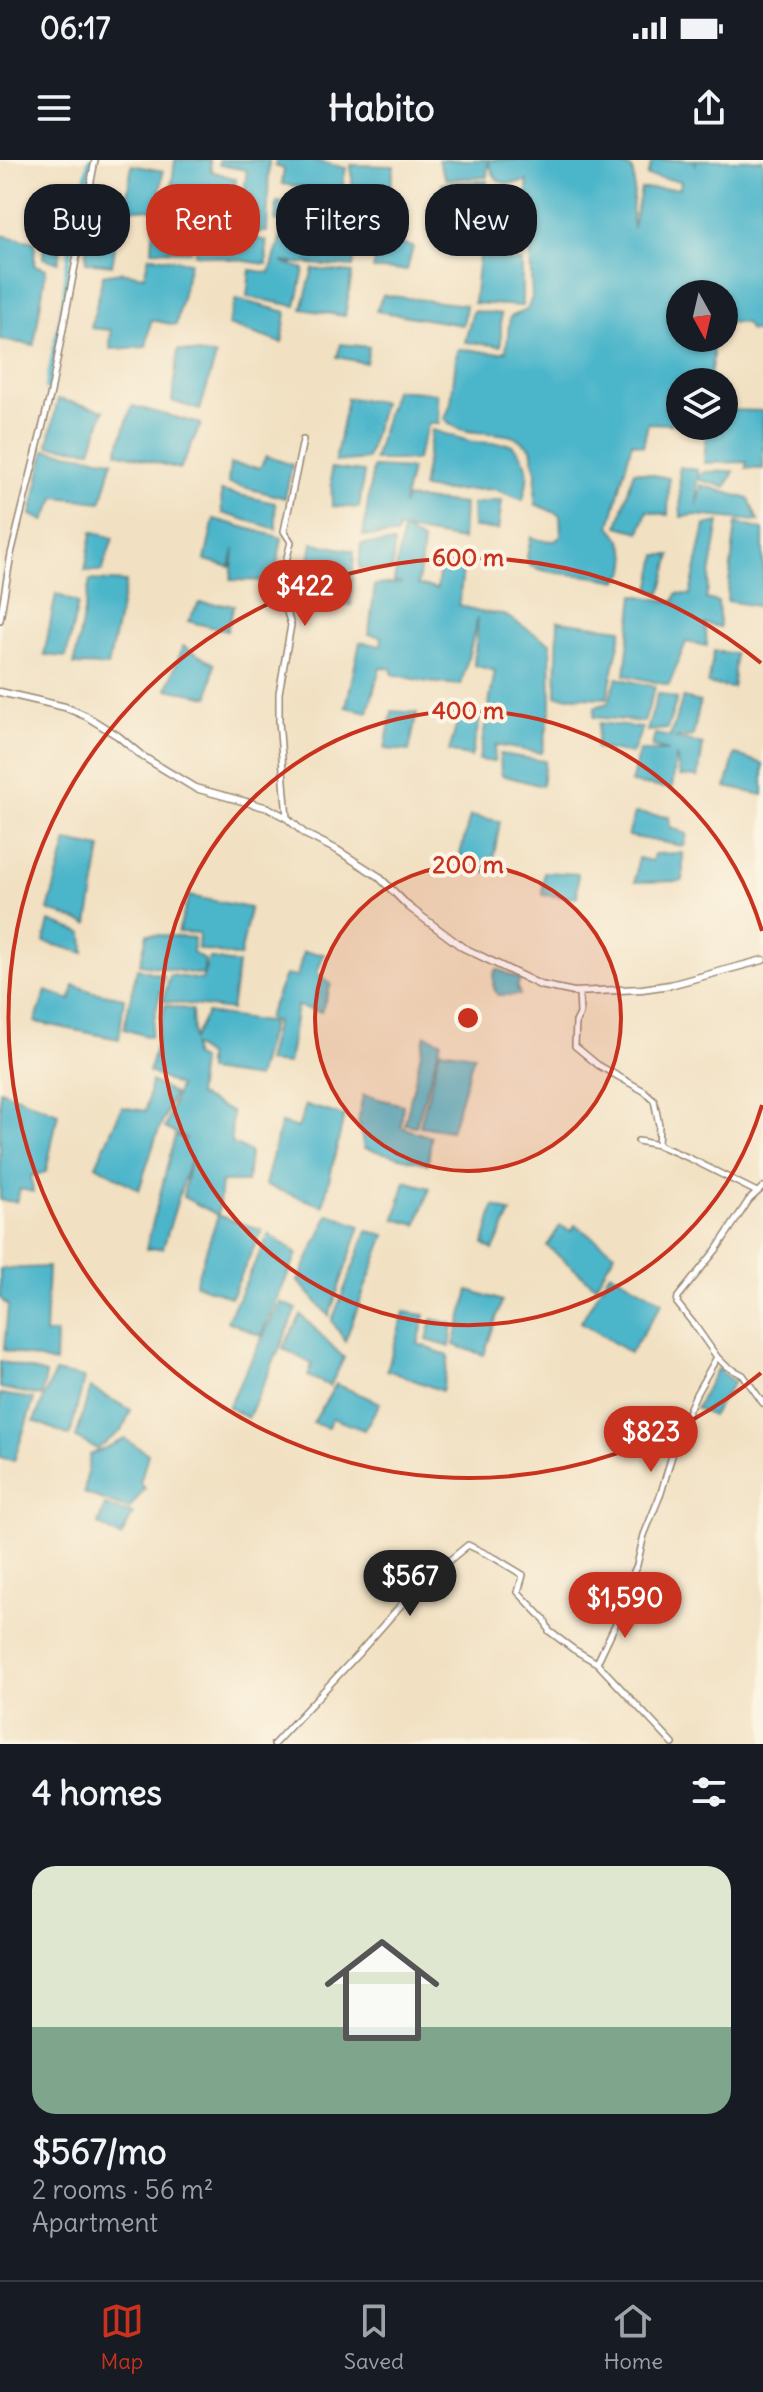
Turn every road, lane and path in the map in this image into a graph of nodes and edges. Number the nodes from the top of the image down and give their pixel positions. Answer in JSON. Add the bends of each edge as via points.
{"nodes":[{"id":1,"x":95,"y":160,"type":"edge"},
{"id":2,"x":303,"y":440,"type":"dead end"},
{"id":3,"x":0,"y":620,"type":"edge"},
{"id":4,"x":0,"y":692,"type":"edge"},
{"id":5,"x":287,"y":818,"type":"junction"},
{"id":6,"x":763,"y":960,"type":"edge"},
{"id":7,"x":579,"y":992,"type":"junction"},
{"id":8,"x":638,"y":1141,"type":"dead end"},
{"id":9,"x":658,"y":1145,"type":"junction"},
{"id":10,"x":763,"y":1187,"type":"edge"},
{"id":11,"x":757,"y":1192,"type":"junction"},
{"id":12,"x":717,"y":1357,"type":"junction"},
{"id":13,"x":763,"y":1403,"type":"edge"},
{"id":14,"x":597,"y":1663,"type":"junction"},
{"id":15,"x":669,"y":1742,"type":"edge"},
{"id":16,"x":274,"y":1744,"type":"edge"}],
"edges":[{"from":1,"to":3,"type":"street"},
{"from":2,"to":5,"type":"street","via":[[284,531],[291,542],[282,596],[291,625],[279,721]]},
{"from":4,"to":5,"type":"street","via":[[86,716],[195,788]]},
{"from":5,"to":7,"type":"street","via":[[378,876],[422,919],[474,954],[540,985]]},
{"from":6,"to":7,"type":"street","via":[[670,985]]},
{"from":7,"to":9,"type":"street","via":[[575,1046],[654,1100]]},
{"from":8,"to":9,"type":"street"},
{"from":9,"to":11,"type":"street"},
{"from":10,"to":11,"type":"street"},
{"from":11,"to":12,"type":"street","via":[[678,1297],[677,1303]]},
{"from":12,"to":13,"type":"street","via":[[743,1375]]},
{"from":12,"to":14,"type":"street","via":[[678,1435],[625,1604]]},
{"from":14,"to":15,"type":"street"},
{"from":14,"to":16,"type":"street","via":[[549,1631],[518,1592],[523,1575],[468,1545],[416,1588]]}]}
